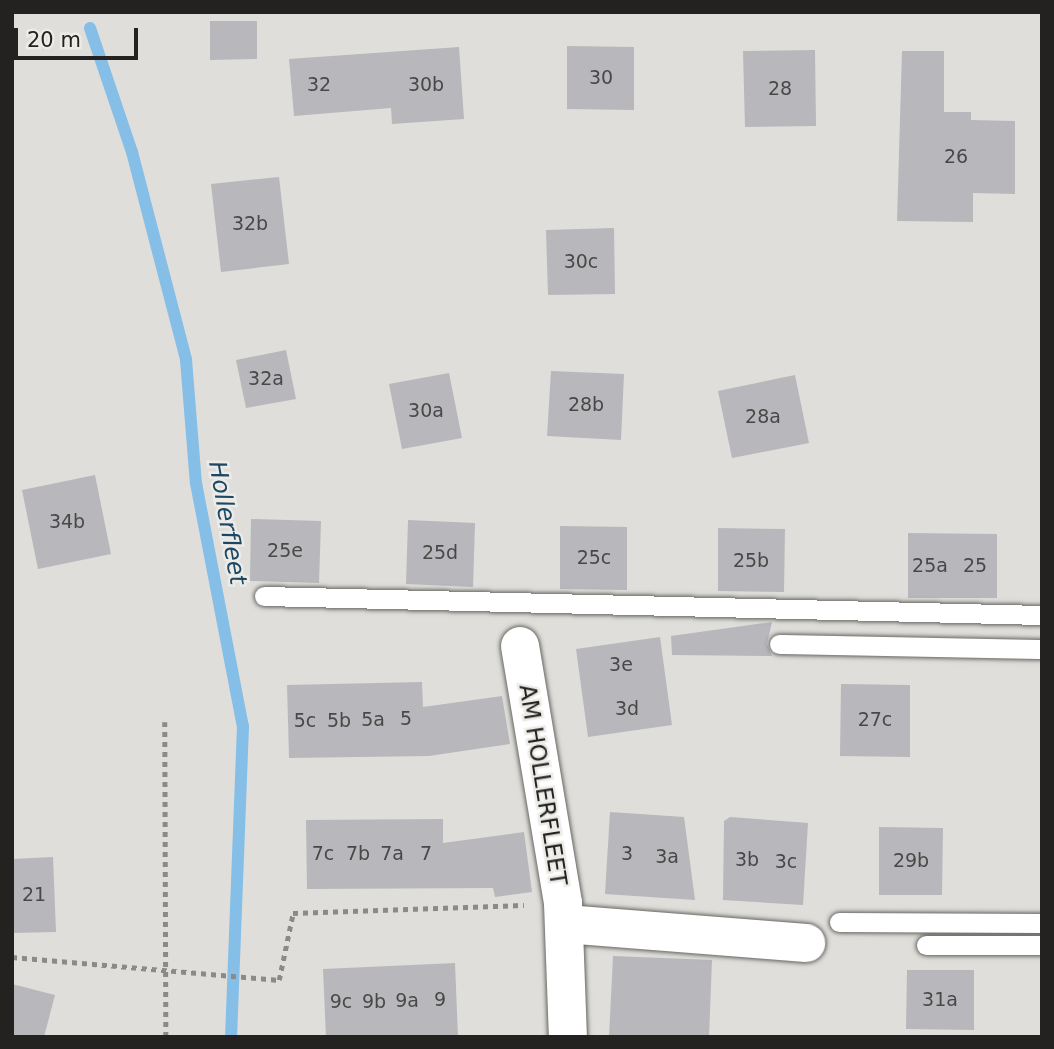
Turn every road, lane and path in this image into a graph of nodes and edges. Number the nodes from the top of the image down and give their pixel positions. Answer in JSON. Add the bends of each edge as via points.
{"nodes":[{"id":1,"x":264,"y":596,"type":"dead end"},
{"id":2,"x":1042,"y":615,"type":"edge"},
{"id":3,"x":779,"y":644,"type":"dead end"},
{"id":4,"x":520,"y":646,"type":"dead end"},
{"id":5,"x":1042,"y":649,"type":"edge"},
{"id":6,"x":165,"y":722,"type":"dead end"},
{"id":7,"x":564,"y":914,"type":"junction"},
{"id":8,"x":839,"y":922,"type":"dead end"},
{"id":9,"x":1042,"y":923,"type":"edge"},
{"id":10,"x":806,"y":943,"type":"dead end"},
{"id":11,"x":926,"y":945,"type":"dead end"},
{"id":12,"x":1042,"y":945,"type":"edge"},
{"id":13,"x":12,"y":957,"type":"edge"},
{"id":14,"x":169,"y":971,"type":"junction"},
{"id":15,"x":166,"y":1037,"type":"edge"},
{"id":16,"x":568,"y":1037,"type":"edge"}],
"edges":[{"from":1,"to":2,"type":"lane"},
{"from":3,"to":5,"type":"lane"},
{"from":4,"to":7,"type":"street","name":"AM HOLLERFLEET"},
{"from":6,"to":14,"type":"path"},
{"from":7,"to":10,"type":"street"},
{"from":7,"to":14,"type":"path","via":[[293,913],[279,980]]},
{"from":7,"to":16,"type":"street","name":"AM HOLLERFLEET"},
{"from":8,"to":9,"type":"lane"},
{"from":11,"to":12,"type":"lane"},
{"from":13,"to":14,"type":"path"},
{"from":14,"to":15,"type":"path"}]}
